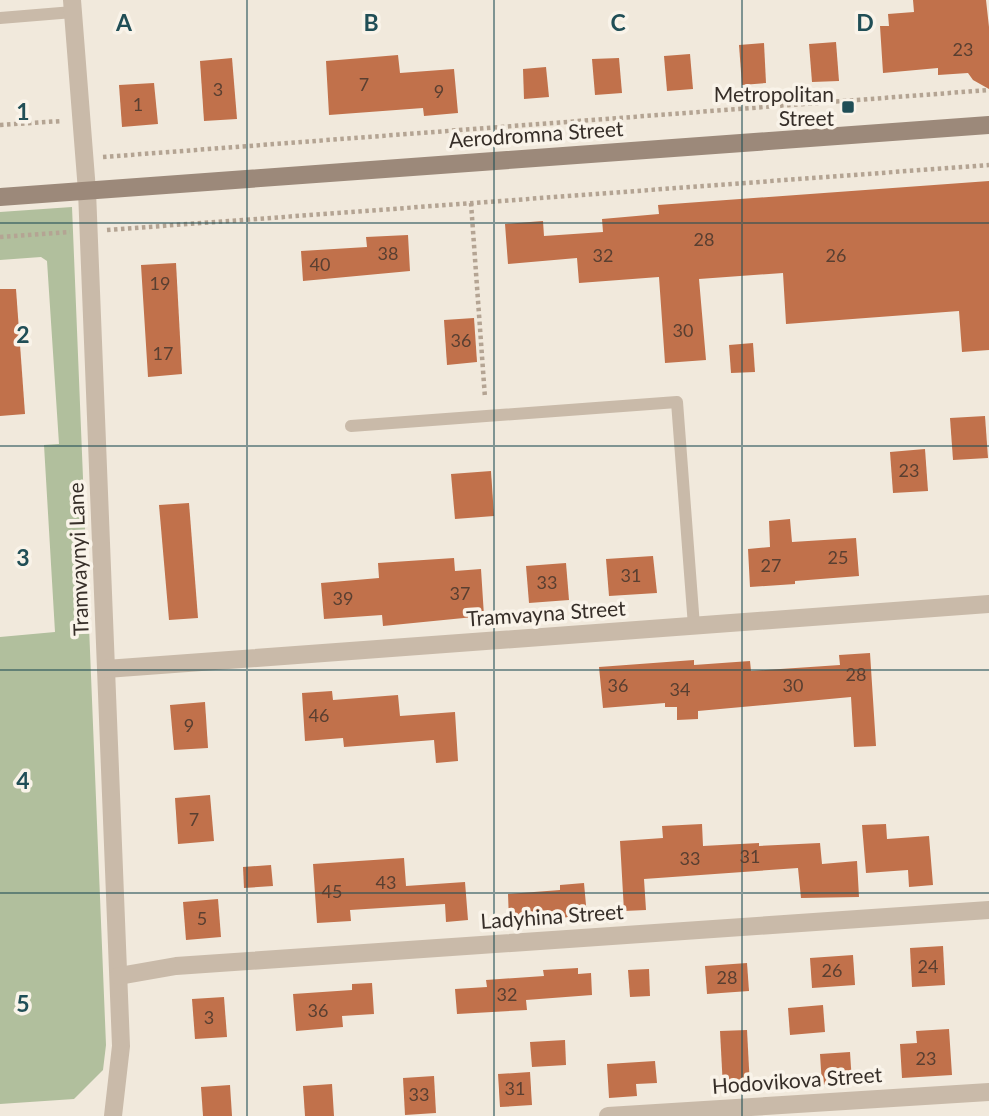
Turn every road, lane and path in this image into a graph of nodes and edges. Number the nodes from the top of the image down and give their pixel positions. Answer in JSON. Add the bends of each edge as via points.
{"nodes":[{"id":1,"x":73,"y":6,"type":"edge"},
{"id":2,"x":0,"y":18,"type":"edge"},
{"id":3,"x":989,"y":90,"type":"edge"},
{"id":4,"x":81,"y":119,"type":"junction"},
{"id":5,"x":0,"y":125,"type":"edge"},
{"id":6,"x":989,"y":125,"type":"edge"},
{"id":7,"x":84,"y":159,"type":"junction"},
{"id":8,"x":989,"y":165,"type":"edge"},
{"id":9,"x":87,"y":191,"type":"junction"},
{"id":10,"x":0,"y":197,"type":"edge"},
{"id":11,"x":471,"y":203,"type":"junction"},
{"id":12,"x":88,"y":231,"type":"junction"},
{"id":13,"x":0,"y":237,"type":"edge"},
{"id":14,"x":487,"y":416,"type":"junction"},
{"id":15,"x":351,"y":426,"type":"dead end"},
{"id":16,"x":989,"y":604,"type":"edge"},
{"id":17,"x":694,"y":626,"type":"junction"},
{"id":18,"x":106,"y":669,"type":"junction"},
{"id":19,"x":989,"y":910,"type":"edge"},
{"id":20,"x":119,"y":976,"type":"junction"},
{"id":21,"x":989,"y":1092,"type":"edge"},
{"id":22,"x":113,"y":1116,"type":"edge"},
{"id":23,"x":608,"y":1116,"type":"edge"}],
"edges":[{"from":1,"to":2,"type":"lane"},
{"from":1,"to":4,"type":"street","name":"Tramvaynyi Lane"},
{"from":3,"to":7,"type":"path"},
{"from":4,"to":5,"type":"path"},
{"from":4,"to":7,"type":"street","name":"Tramvaynyi Lane"},
{"from":6,"to":9,"type":"main road","name":"Aerodromna Street"},
{"from":7,"to":9,"type":"street","name":"Tramvaynyi Lane"},
{"from":8,"to":11,"type":"path"},
{"from":9,"to":10,"type":"main road","name":"Aerodromna Street"},
{"from":9,"to":12,"type":"street","name":"Tramvaynyi Lane"},
{"from":11,"to":12,"type":"path"},
{"from":11,"to":14,"type":"path"},
{"from":12,"to":13,"type":"path"},
{"from":12,"to":18,"type":"street","name":"Tramvaynyi Lane"},
{"from":14,"to":15,"type":"lane"},
{"from":14,"to":17,"type":"lane","via":[[677,402]]},
{"from":16,"to":17,"type":"street","name":"Tramvayna Street"},
{"from":17,"to":18,"type":"street","name":"Tramvayna Street"},
{"from":18,"to":20,"type":"street","name":"Tramvaynyi Lane"},
{"from":19,"to":20,"type":"street","name":"Ladyhina Street","via":[[176,966]]},
{"from":20,"to":22,"type":"street","name":"Tramvaynyi Lane","via":[[121,1046]]},
{"from":21,"to":23,"type":"street","name":"Hodovikova Street"}]}
